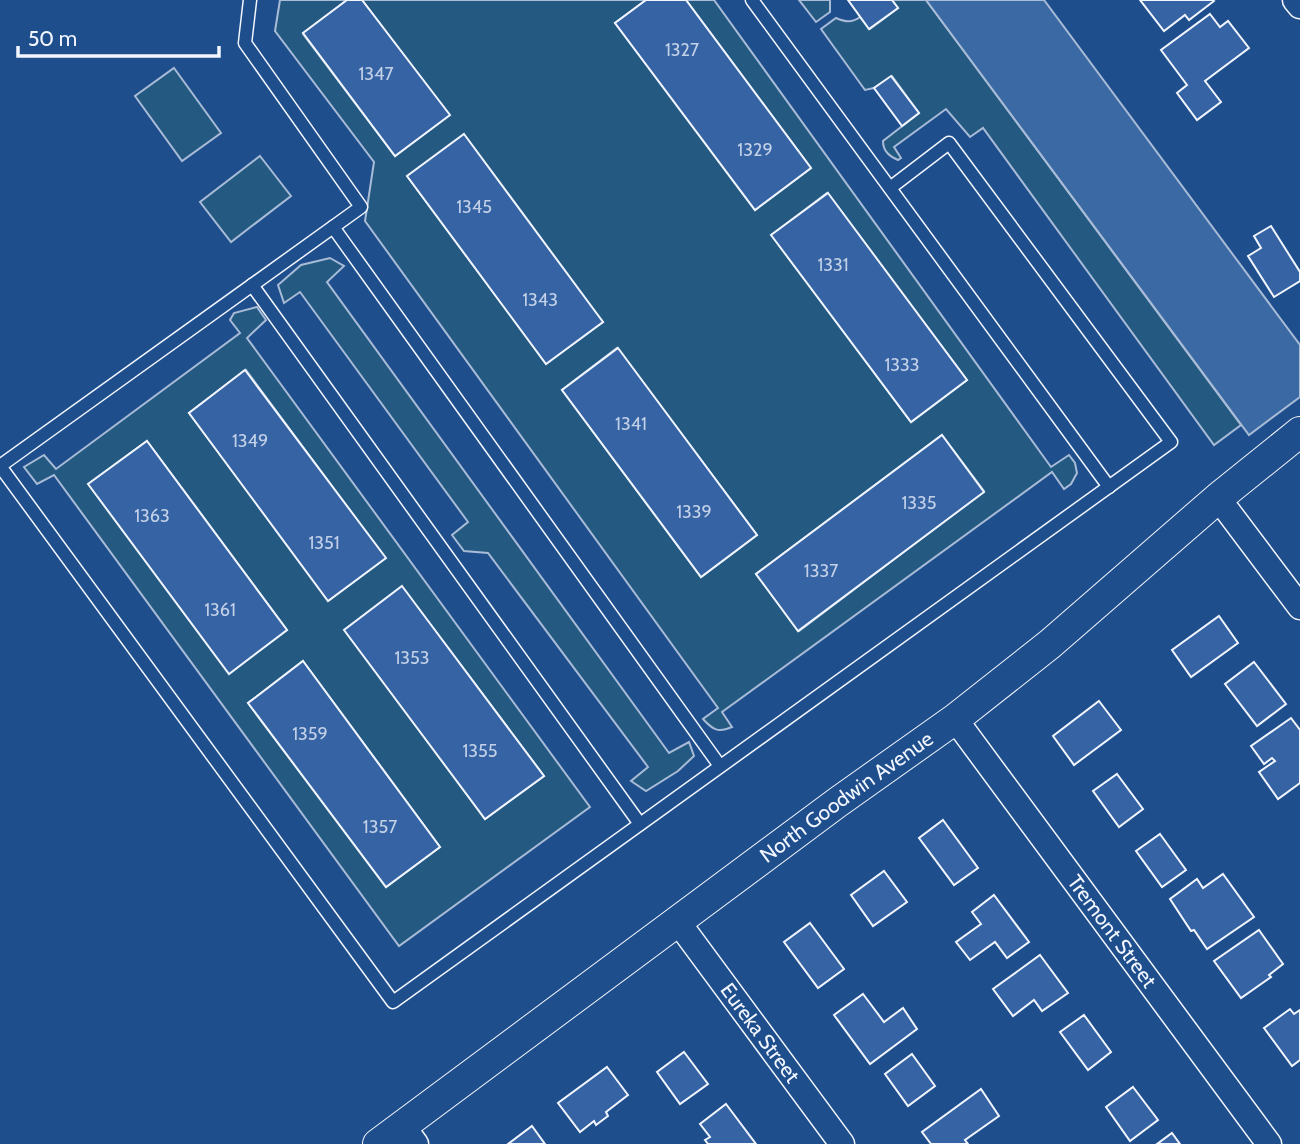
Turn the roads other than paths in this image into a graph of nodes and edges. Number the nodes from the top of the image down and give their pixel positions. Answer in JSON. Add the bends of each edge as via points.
{"nodes":[{"id":1,"x":250,"y":0,"type":"edge"},
{"id":2,"x":752,"y":0,"type":"edge"},
{"id":3,"x":1295,"y":0,"type":"edge"},
{"id":4,"x":1300,"y":5,"type":"edge"},
{"id":5,"x":890,"y":188,"type":"junction"},
{"id":6,"x":333,"y":227,"type":"junction"},
{"id":7,"x":252,"y":285,"type":"junction"},
{"id":8,"x":1300,"y":432,"type":"edge"},
{"id":9,"x":1109,"y":487,"type":"junction"},
{"id":10,"x":1218,"y":498,"type":"junction"},
{"id":11,"x":1300,"y":607,"type":"edge"},
{"id":12,"x":955,"y":719,"type":"junction"},
{"id":13,"x":720,"y":766,"type":"junction"},
{"id":14,"x":640,"y":824,"type":"junction"},
{"id":15,"x":678,"y":922,"type":"junction"},
{"id":16,"x":409,"y":1135,"type":"edge"},
{"id":17,"x":378,"y":1144,"type":"edge"},
{"id":18,"x":842,"y":1144,"type":"edge"},
{"id":19,"x":1269,"y":1144,"type":"edge"}],
"edges":[{"from":1,"to":6,"type":"lane","via":[[245,43],[361,207]]},
{"from":2,"to":5,"type":"lane"},
{"from":3,"to":4,"type":"street"},
{"from":5,"to":9,"type":"lane"},
{"from":5,"to":9,"type":"lane","via":[[949,144],[1171,442]]},
{"from":6,"to":7,"type":"lane"},
{"from":6,"to":13,"type":"lane"},
{"from":7,"to":14,"type":"lane"},
{"from":7,"to":14,"type":"lane","via":[[0,466],[393,1002]]},
{"from":8,"to":10,"type":"street","name":"North Goodwin Avenue"},
{"from":9,"to":13,"type":"lane"},
{"from":10,"to":11,"type":"street"},
{"from":10,"to":12,"type":"street","name":"North Goodwin Avenue","via":[[1051,644]]},
{"from":12,"to":15,"type":"street","name":"North Goodwin Avenue"},
{"from":12,"to":19,"type":"street","name":"Tremont Street"},
{"from":13,"to":14,"type":"lane"},
{"from":15,"to":16,"type":"street","name":"North Goodwin Avenue"},
{"from":15,"to":18,"type":"street","name":"Eureka Street"},
{"from":16,"to":17,"type":"street","name":"North Goodwin Avenue"}]}
